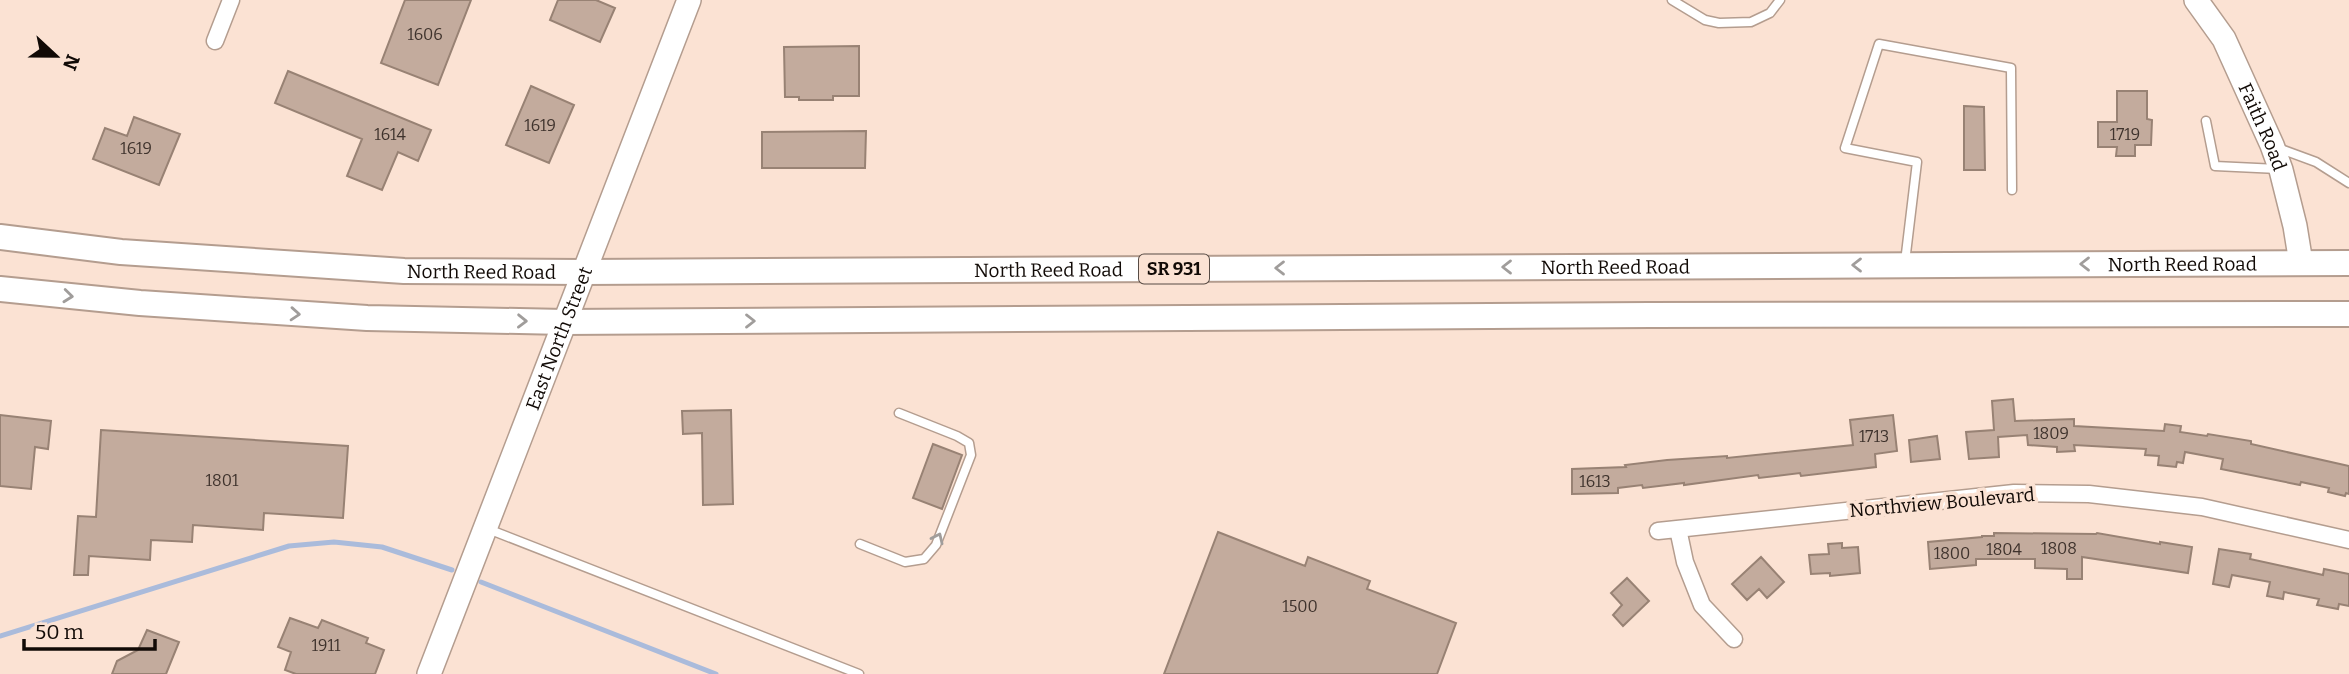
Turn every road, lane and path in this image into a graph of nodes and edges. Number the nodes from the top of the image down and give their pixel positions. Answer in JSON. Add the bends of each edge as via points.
{"nodes":[{"id":1,"x":231,"y":0,"type":"edge"},
{"id":2,"x":689,"y":0,"type":"edge"},
{"id":3,"x":1672,"y":0,"type":"edge"},
{"id":4,"x":1780,"y":0,"type":"edge"},
{"id":5,"x":2196,"y":0,"type":"edge"},
{"id":6,"x":215,"y":41,"type":"dead end"},
{"id":7,"x":2206,"y":121,"type":"dead end"},
{"id":8,"x":2272,"y":145,"type":"junction"},
{"id":9,"x":2281,"y":170,"type":"junction"},
{"id":10,"x":2349,"y":183,"type":"edge"},
{"id":11,"x":2012,"y":190,"type":"dead end"},
{"id":12,"x":0,"y":237,"type":"edge"},
{"id":13,"x":2349,"y":262,"type":"edge"},
{"id":14,"x":2301,"y":263,"type":"junction"},
{"id":15,"x":1905,"y":265,"type":"junction"},
{"id":16,"x":583,"y":272,"type":"junction"},
{"id":17,"x":0,"y":289,"type":"edge"},
{"id":18,"x":2349,"y":314,"type":"edge"},
{"id":19,"x":564,"y":322,"type":"junction"},
{"id":20,"x":900,"y":413,"type":"dead end"},
{"id":21,"x":485,"y":528,"type":"junction"},
{"id":22,"x":1678,"y":529,"type":"junction"},
{"id":23,"x":1658,"y":531,"type":"dead end"},
{"id":24,"x":2349,"y":540,"type":"edge"},
{"id":25,"x":860,"y":544,"type":"dead end"},
{"id":26,"x":1734,"y":639,"type":"dead end"},
{"id":27,"x":429,"y":674,"type":"edge"},
{"id":28,"x":859,"y":674,"type":"edge"}],
"edges":[{"from":1,"to":6,"type":"street"},
{"from":2,"to":16,"type":"street","name":"East North Street"},
{"from":3,"to":4,"type":"lane","via":[[1719,23],[1751,22],[1770,13]]},
{"from":5,"to":8,"type":"street","name":"Faith Road","via":[[2224,39]]},
{"from":7,"to":9,"type":"lane","via":[[2215,166]]},
{"from":8,"to":9,"type":"street","name":"Faith Road"},
{"from":8,"to":10,"type":"lane","via":[[2316,162]]},
{"from":9,"to":14,"type":"street","name":"Faith Road"},
{"from":11,"to":15,"type":"lane","via":[[2011,68],[1879,44],[1845,148],[1917,162]]},
{"from":12,"to":16,"type":"main road","name":"North Reed Road","number":"SR 931","via":[[121,252],[404,271]]},
{"from":13,"to":14,"type":"main road","name":"North Reed Road","number":"SR 931"},
{"from":14,"to":15,"type":"main road","name":"North Reed Road","number":"SR 931","one_way":true},
{"from":15,"to":16,"type":"main road","name":"North Reed Road","number":"SR 931","one_way":true},
{"from":16,"to":19,"type":"street","name":"East North Street"},
{"from":17,"to":19,"type":"main road","one_way":true,"via":[[367,318]]},
{"from":19,"to":18,"type":"main road","one_way":true},
{"from":19,"to":21,"type":"street","name":"East North Street"},
{"from":25,"to":20,"type":"lane","one_way":true,"via":[[905,562],[924,559],[936,545],[971,455],[969,443]]},
{"from":21,"to":27,"type":"street","name":"East North Street"},
{"from":21,"to":28,"type":"lane"},
{"from":22,"to":23,"type":"street","name":"Northview Boulevard"},
{"from":22,"to":24,"type":"street","name":"Northview Boulevard","via":[[2014,493],[2090,494],[2202,507]]},
{"from":22,"to":26,"type":"street","via":[[1702,605]]}]}
